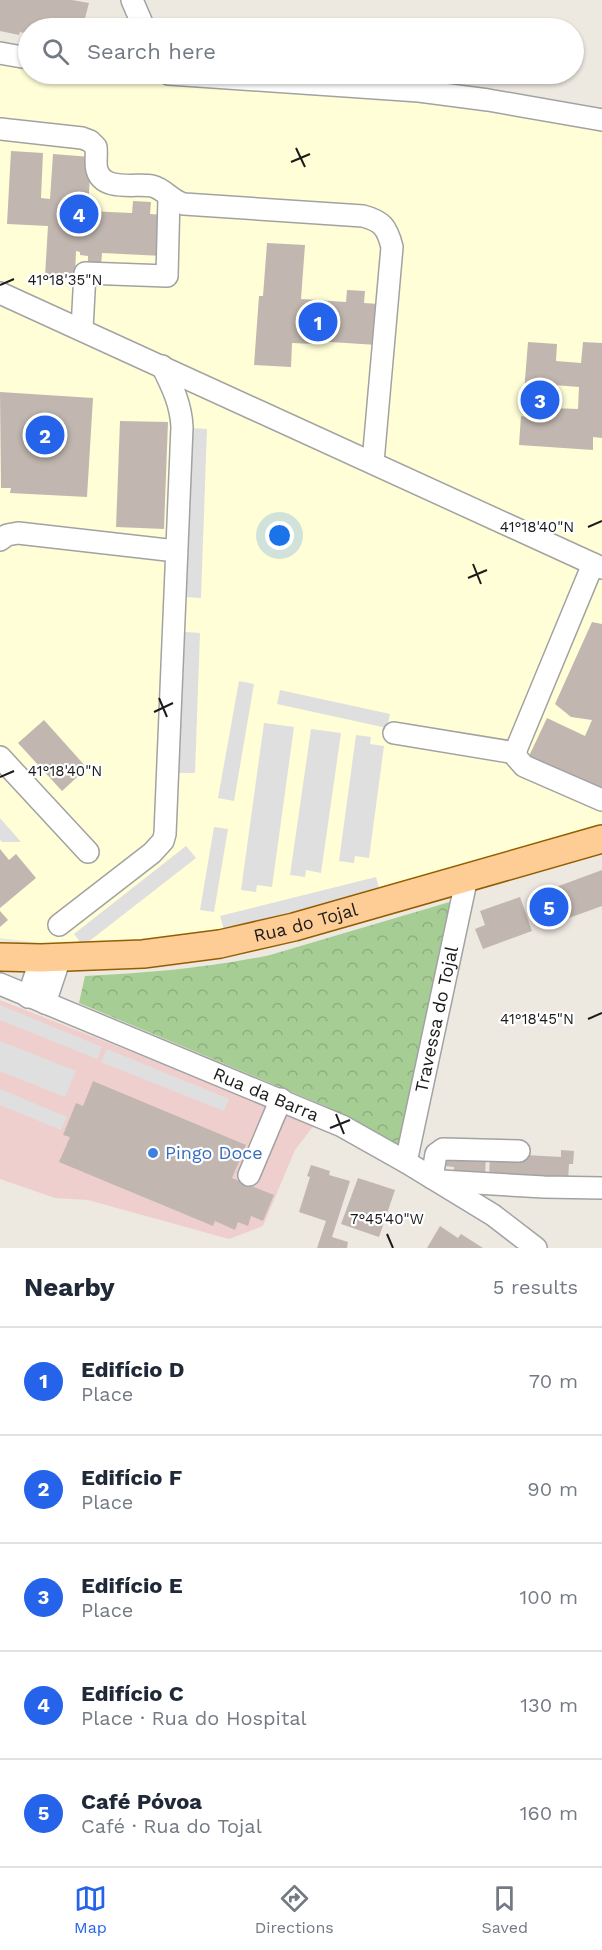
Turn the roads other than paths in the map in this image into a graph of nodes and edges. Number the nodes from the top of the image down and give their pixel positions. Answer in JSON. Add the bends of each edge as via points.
{"nodes":[{"id":1,"x":132,"y":0,"type":"edge"},
{"id":2,"x":140,"y":18,"type":"edge"},
{"id":3,"x":0,"y":52,"type":"edge"},
{"id":4,"x":18,"y":56,"type":"edge"},
{"id":5,"x":316,"y":84,"type":"edge"},
{"id":6,"x":602,"y":120,"type":"edge"},
{"id":7,"x":0,"y":129,"type":"edge"},
{"id":8,"x":169,"y":196,"type":"junction"},
{"id":9,"x":0,"y":293,"type":"edge"},
{"id":10,"x":82,"y":329,"type":"junction"},
{"id":11,"x":162,"y":366,"type":"junction"},
{"id":12,"x":373,"y":462,"type":"junction"},
{"id":13,"x":2,"y":532,"type":"edge"},
{"id":14,"x":176,"y":551,"type":"junction"},
{"id":15,"x":598,"y":566,"type":"edge"},
{"id":16,"x":394,"y":734,"type":"dead end"},
{"id":17,"x":516,"y":753,"type":"junction"},
{"id":18,"x":0,"y":757,"type":"edge"},
{"id":19,"x":602,"y":800,"type":"edge"},
{"id":20,"x":602,"y":839,"type":"edge"},
{"id":21,"x":88,"y":852,"type":"dead end"},
{"id":22,"x":467,"y":877,"type":"junction"},
{"id":23,"x":58,"y":925,"type":"dead end"},
{"id":24,"x":0,"y":957,"type":"edge"},
{"id":25,"x":50,"y":958,"type":"junction"},
{"id":26,"x":0,"y":984,"type":"edge"},
{"id":27,"x":36,"y":1000,"type":"junction"},
{"id":28,"x":281,"y":1099,"type":"junction"},
{"id":29,"x":519,"y":1151,"type":"dead end"},
{"id":30,"x":406,"y":1162,"type":"junction"},
{"id":31,"x":249,"y":1175,"type":"dead end"},
{"id":32,"x":435,"y":1179,"type":"junction"},
{"id":33,"x":602,"y":1188,"type":"edge"},
{"id":34,"x":536,"y":1248,"type":"edge"}],
"edges":[{"from":1,"to":2,"type":"street"},
{"from":3,"to":4,"type":"street"},
{"from":5,"to":6,"type":"street","via":[[419,91]]},
{"from":7,"to":8,"type":"street","via":[[90,141],[96,147],[96,169],[107,183],[151,186]]},
{"from":8,"to":10,"type":"street","via":[[167,276],[86,273]]},
{"from":8,"to":12,"type":"street","via":[[184,204],[363,216],[377,219],[384,226],[392,247]]},
{"from":9,"to":10,"type":"street"},
{"from":10,"to":11,"type":"street"},
{"from":11,"to":12,"type":"street"},
{"from":11,"to":14,"type":"street","via":[[177,397],[181,420]]},
{"from":12,"to":15,"type":"street"},
{"from":13,"to":14,"type":"street"},
{"from":14,"to":23,"type":"street","via":[[163,841]]},
{"from":15,"to":17,"type":"street"},
{"from":16,"to":17,"type":"street"},
{"from":17,"to":19,"type":"street","via":[[524,766]]},
{"from":18,"to":21,"type":"street"},
{"from":20,"to":22,"type":"main road","name":"Rua do Tojal"},
{"from":22,"to":25,"type":"main road","name":"Rua do Tojal","via":[[220,944],[143,954]]},
{"from":22,"to":30,"type":"street","name":"Travessa do Tojal"},
{"from":24,"to":25,"type":"main road","name":"Rua do Tojal"},
{"from":25,"to":27,"type":"street"},
{"from":26,"to":27,"type":"street","name":"Rua da Barra"},
{"from":27,"to":28,"type":"street","name":"Rua da Barra"},
{"from":28,"to":30,"type":"street","name":"Rua da Barra","via":[[342,1126]]},
{"from":28,"to":31,"type":"street"},
{"from":29,"to":32,"type":"street","via":[[443,1149],[436,1154]]},
{"from":30,"to":32,"type":"street","name":"Rua da Barra"},
{"from":32,"to":33,"type":"street"},
{"from":32,"to":34,"type":"street","name":"Rua da Barra"}]}
